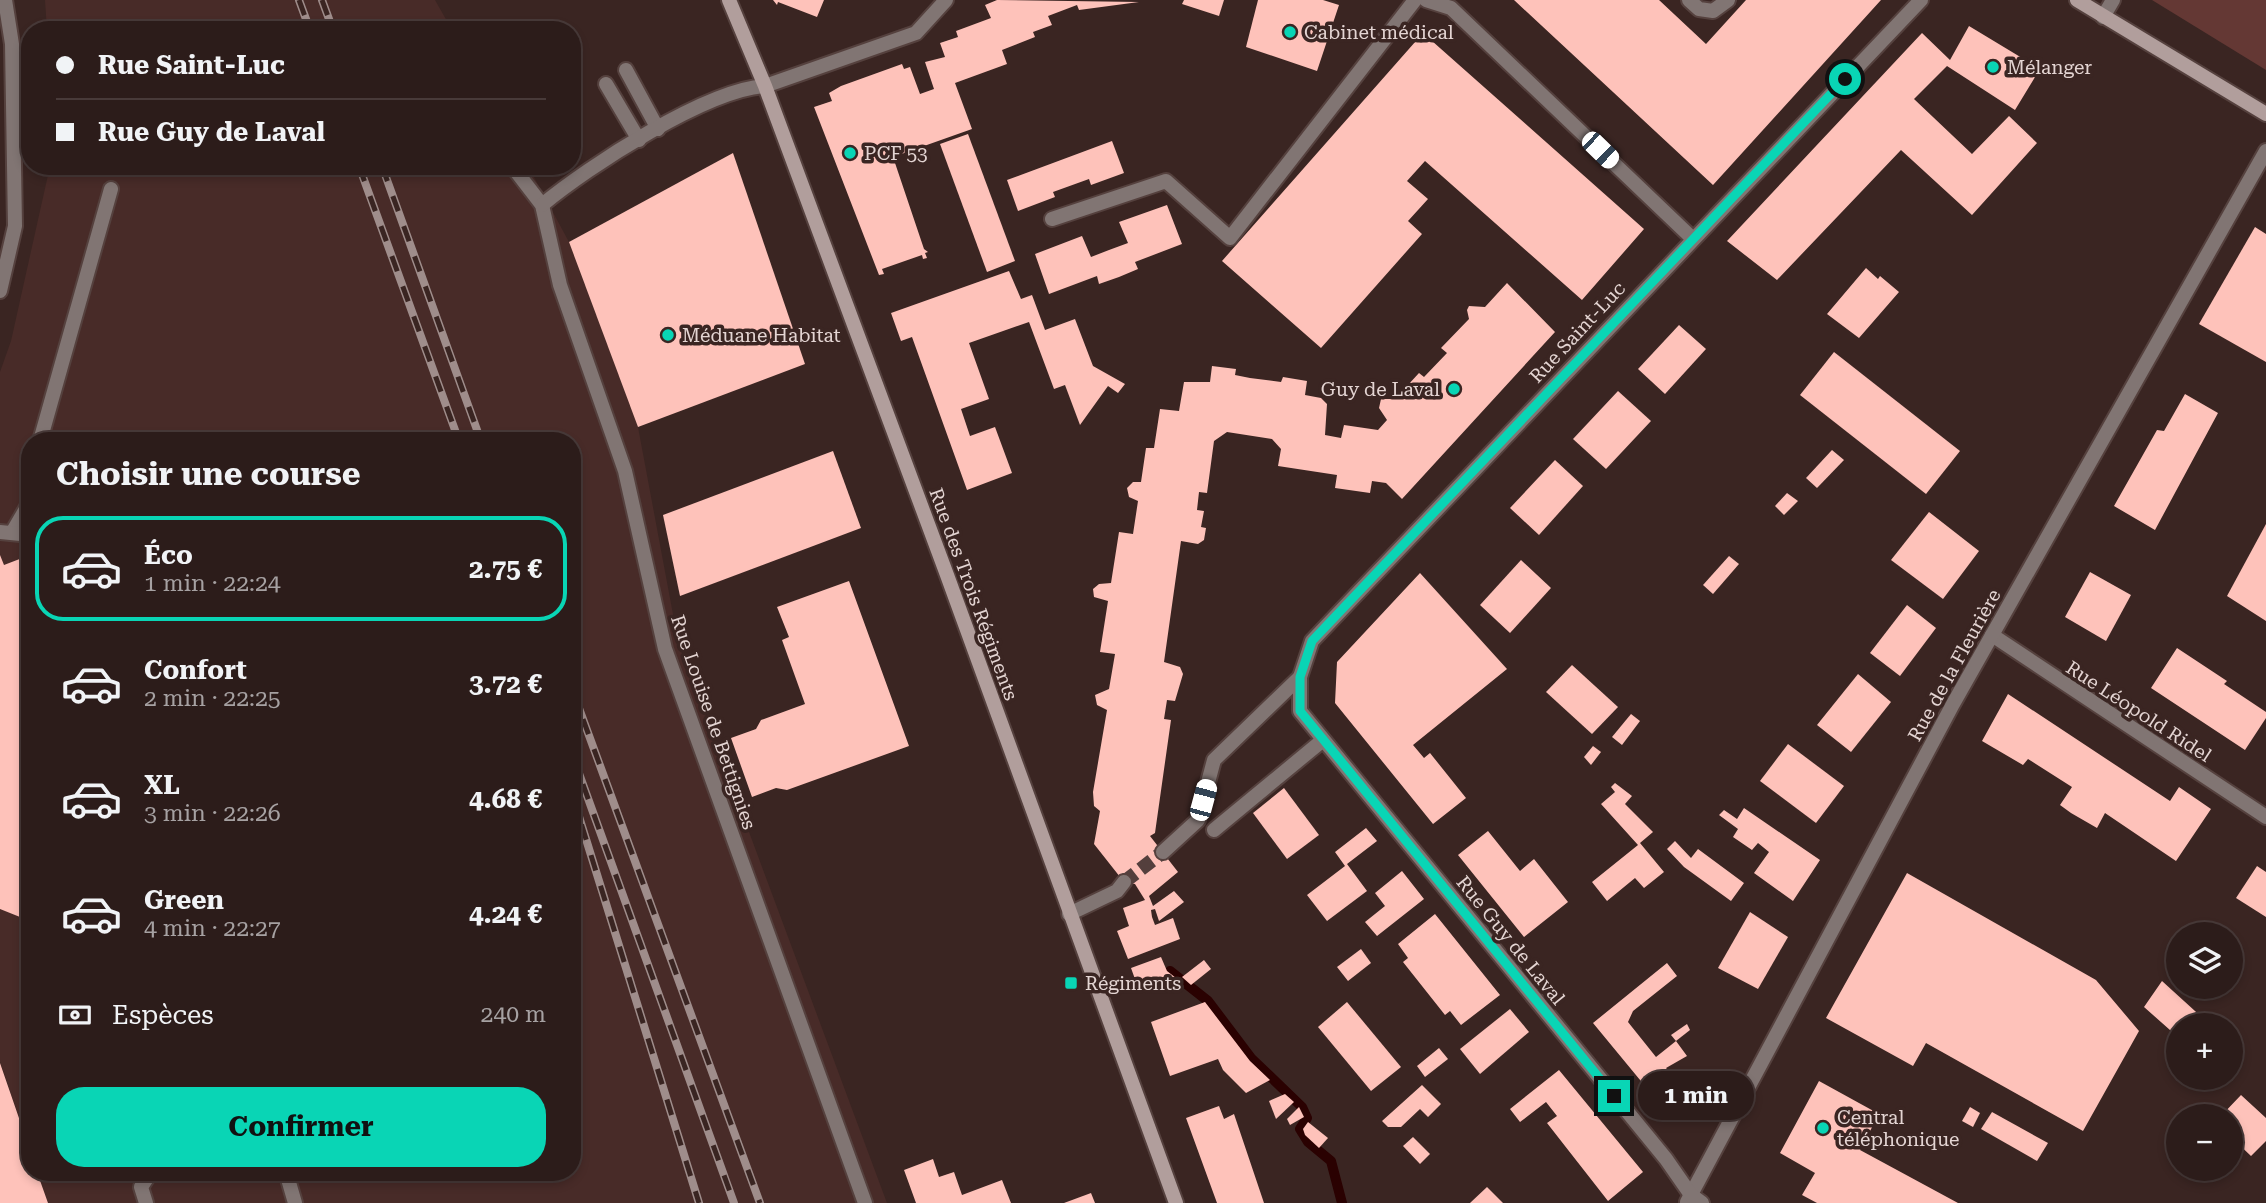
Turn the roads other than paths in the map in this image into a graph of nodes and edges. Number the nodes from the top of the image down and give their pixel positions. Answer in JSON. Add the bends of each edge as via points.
{"nodes":[{"id":1,"x":5,"y":0,"type":"edge"},
{"id":2,"x":729,"y":0,"type":"edge"},
{"id":3,"x":946,"y":0,"type":"edge"},
{"id":4,"x":1415,"y":0,"type":"edge"},
{"id":5,"x":1426,"y":0,"type":"edge"},
{"id":6,"x":1689,"y":0,"type":"edge"},
{"id":7,"x":1728,"y":0,"type":"edge"},
{"id":8,"x":1921,"y":0,"type":"edge"},
{"id":9,"x":2077,"y":0,"type":"edge"},
{"id":10,"x":2113,"y":0,"type":"edge"},
{"id":11,"x":2103,"y":17,"type":"junction"},
{"id":12,"x":626,"y":70,"type":"dead end"},
{"id":13,"x":606,"y":84,"type":"dead end"},
{"id":14,"x":765,"y":86,"type":"junction"},
{"id":15,"x":2266,"y":114,"type":"edge"},
{"id":16,"x":658,"y":129,"type":"junction"},
{"id":17,"x":639,"y":140,"type":"junction"},
{"id":18,"x":2266,"y":151,"type":"edge"},
{"id":19,"x":581,"y":174,"type":"edge"},
{"id":20,"x":519,"y":175,"type":"edge"},
{"id":21,"x":578,"y":175,"type":"edge"},
{"id":22,"x":111,"y":189,"type":"dead end"},
{"id":23,"x":542,"y":205,"type":"junction"},
{"id":24,"x":1052,"y":219,"type":"dead end"},
{"id":25,"x":1692,"y":238,"type":"junction"},
{"id":26,"x":0,"y":291,"type":"edge"},
{"id":27,"x":43,"y":432,"type":"edge"},
{"id":28,"x":21,"y":513,"type":"edge"},
{"id":29,"x":6,"y":531,"type":"edge"},
{"id":30,"x":1992,"y":635,"type":"junction"},
{"id":31,"x":1300,"y":677,"type":"junction"},
{"id":32,"x":1300,"y":711,"type":"joint"},
{"id":33,"x":1323,"y":740,"type":"junction"},
{"id":34,"x":2266,"y":817,"type":"edge"},
{"id":35,"x":1214,"y":830,"type":"dead end"},
{"id":36,"x":1163,"y":852,"type":"tunnel mouth"},
{"id":37,"x":1124,"y":882,"type":"tunnel mouth"},
{"id":38,"x":1069,"y":914,"type":"junction"},
{"id":39,"x":145,"y":1181,"type":"edge"},
{"id":40,"x":289,"y":1181,"type":"edge"},
{"id":41,"x":1693,"y":1200,"type":"edge"},
{"id":42,"x":146,"y":1203,"type":"edge"},
{"id":43,"x":295,"y":1203,"type":"edge"},
{"id":44,"x":865,"y":1203,"type":"edge"},
{"id":45,"x":1176,"y":1203,"type":"edge"}],
"edges":[{"from":1,"to":26,"type":"street","via":[[12,44],[15,226]]},
{"from":2,"to":14,"type":"main road","name":"Rue des Trois Régiments"},
{"from":3,"to":14,"type":"street","via":[[916,33]]},
{"from":4,"to":24,"type":"street","via":[[1230,238],[1166,181]]},
{"from":5,"to":25,"type":"street","via":[[1451,8]]},
{"from":6,"to":7,"type":"street","via":[[1699,9],[1713,11]]},
{"from":8,"to":25,"type":"street","name":"Rue Saint-Luc"},
{"from":9,"to":11,"type":"main road"},
{"from":10,"to":11,"type":"street"},
{"from":11,"to":15,"type":"main road"},
{"from":12,"to":16,"type":"street"},
{"from":13,"to":17,"type":"street"},
{"from":14,"to":16,"type":"street","via":[[741,88]]},
{"from":14,"to":38,"type":"main road","name":"Rue des Trois Régiments"},
{"from":16,"to":17,"type":"street"},
{"from":17,"to":19,"type":"street"},
{"from":18,"to":30,"type":"street","name":"Rue de la Fleurière"},
{"from":20,"to":23,"type":"street"},
{"from":21,"to":23,"type":"street"},
{"from":22,"to":27,"type":"street"},
{"from":23,"to":44,"type":"street","name":"Rue Louise de Bettignies","via":[[560,285],[625,471],[665,649]]},
{"from":25,"to":31,"type":"street","name":"Rue Saint-Luc","via":[[1312,641]]},
{"from":28,"to":29,"type":"street"},
{"from":30,"to":34,"type":"street","name":"Rue Léopold Ridel"},
{"from":30,"to":41,"type":"street","name":"Rue de la Fleurière"},
{"from":31,"to":32,"type":"street","name":"Rue Saint-Luc"},
{"from":31,"to":36,"type":"street","via":[[1214,760],[1198,820]]},
{"from":32,"to":33,"type":"street","name":"Rue Guy de Laval"},
{"from":33,"to":35,"type":"street"},
{"from":33,"to":41,"type":"street","name":"Rue Guy de Laval","via":[[1666,1159]]},
{"from":37,"to":38,"type":"street","via":[[1117,891]]},
{"from":38,"to":45,"type":"main road","name":"Rue des Trois Régiments"},
{"from":39,"to":42,"type":"street","via":[[141,1187]]},
{"from":40,"to":43,"type":"street"}]}
